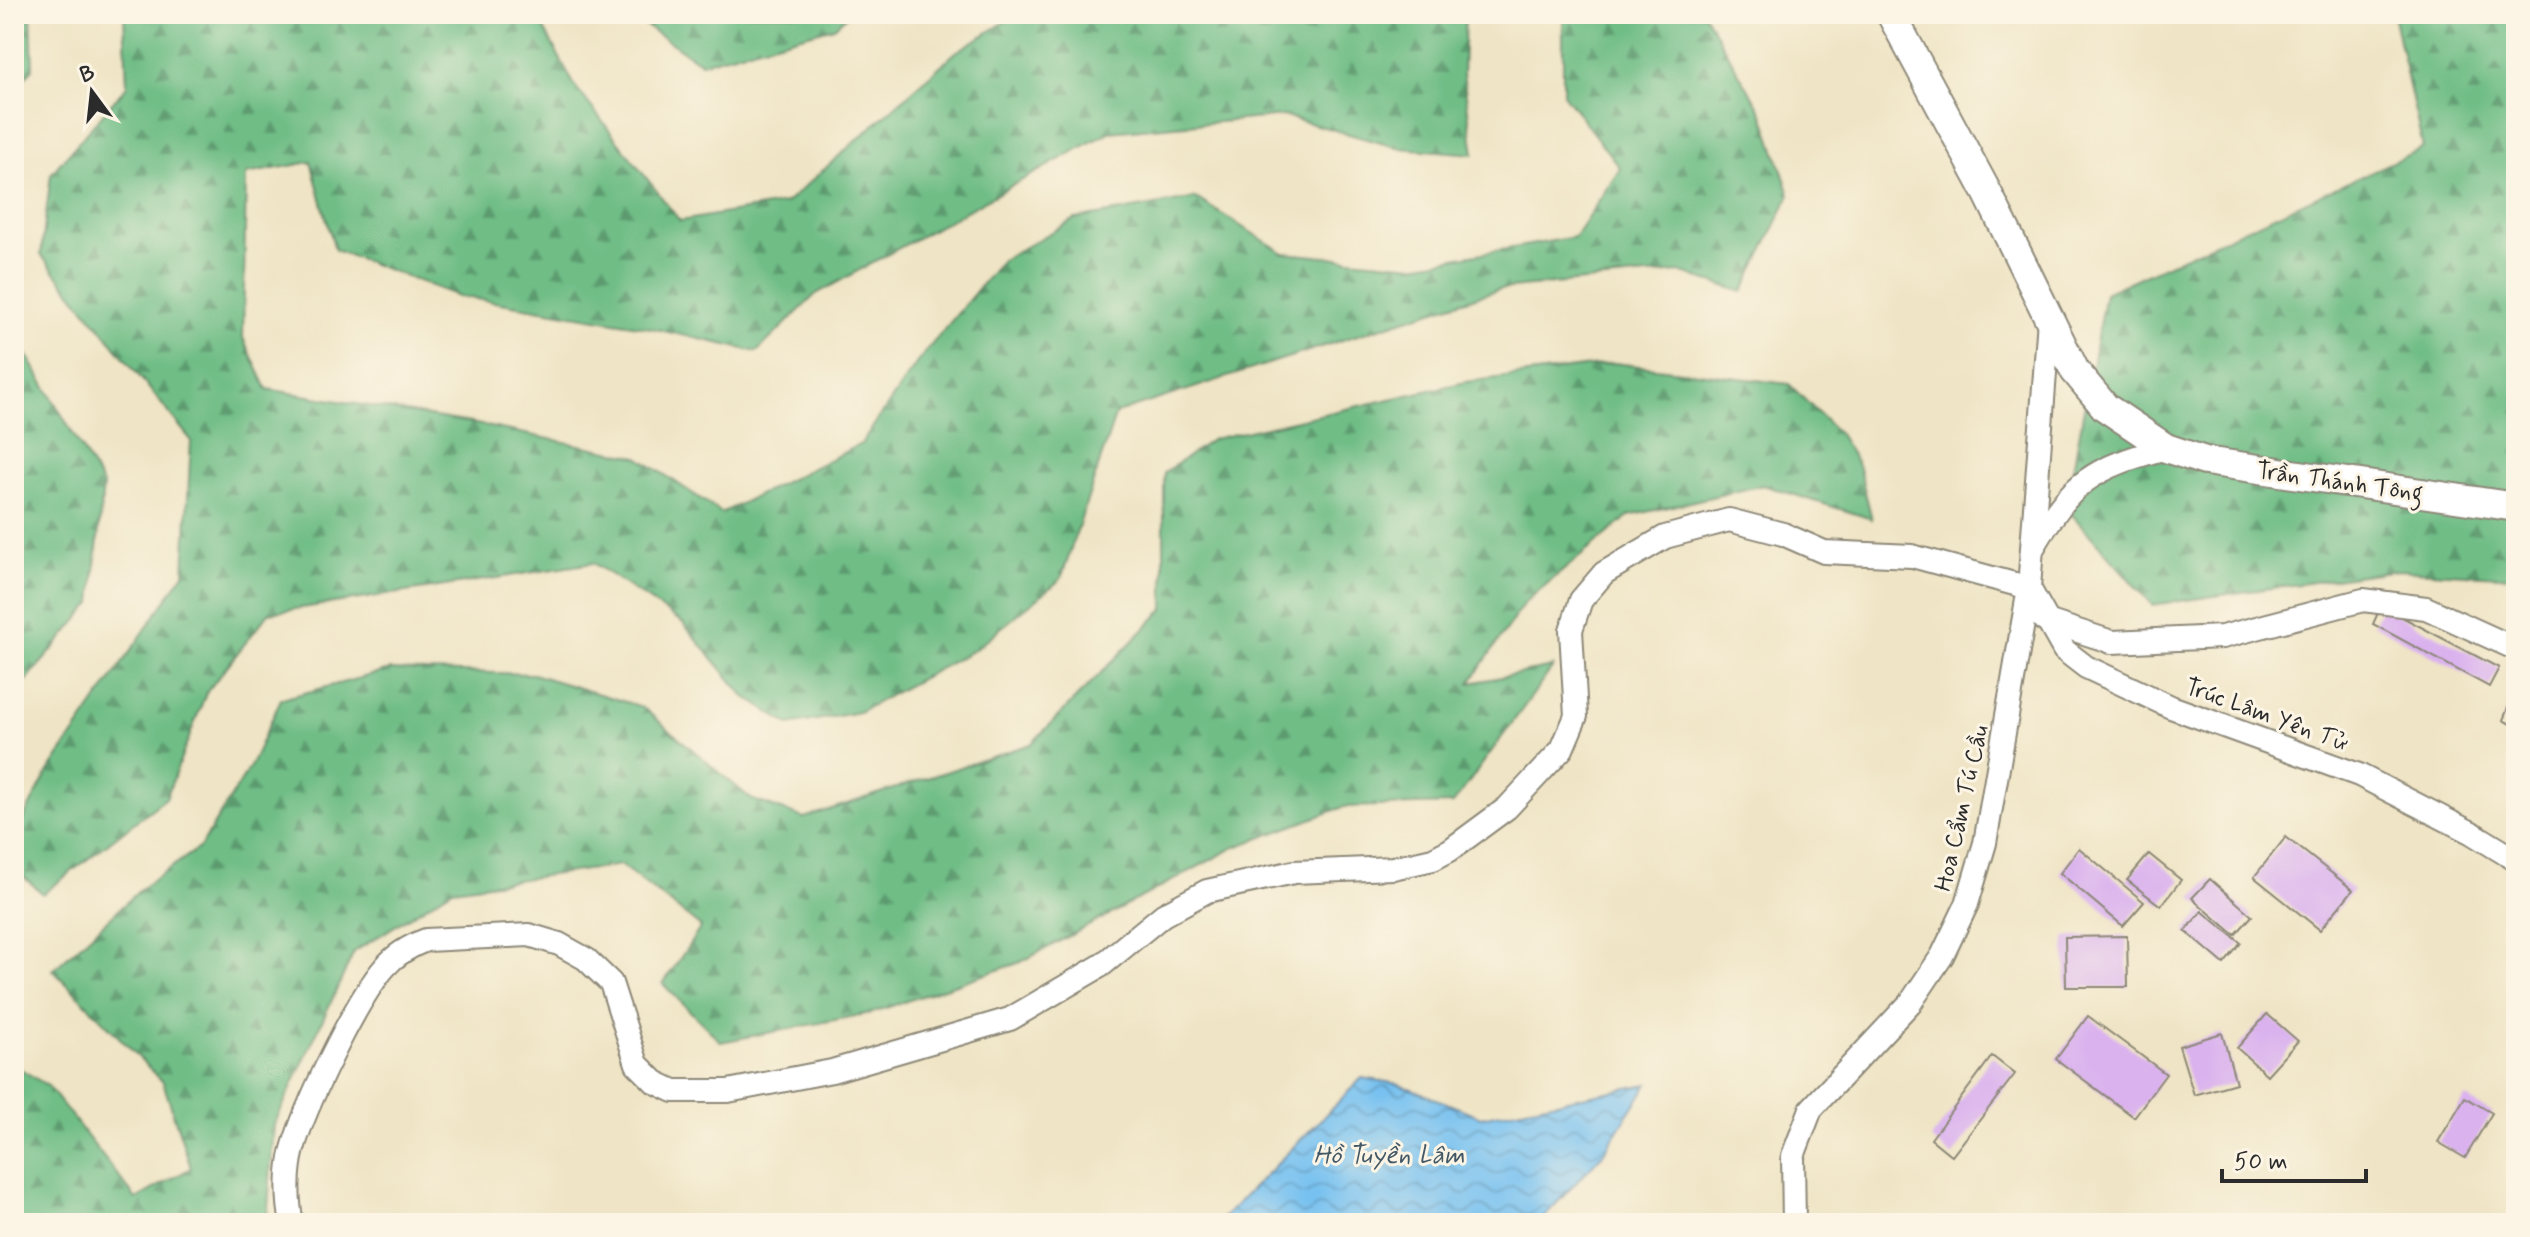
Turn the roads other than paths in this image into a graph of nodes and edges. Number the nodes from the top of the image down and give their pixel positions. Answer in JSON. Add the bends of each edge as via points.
{"nodes":[{"id":1,"x":1891,"y":14,"type":"edge"},
{"id":2,"x":2049,"y":319,"type":"junction"},
{"id":3,"x":2166,"y":448,"type":"junction"},
{"id":4,"x":2516,"y":507,"type":"edge"},
{"id":5,"x":2031,"y":552,"type":"junction"},
{"id":6,"x":2029,"y":588,"type":"junction"},
{"id":7,"x":2044,"y":620,"type":"junction"},
{"id":8,"x":2512,"y":647,"type":"dead end"},
{"id":9,"x":2516,"y":860,"type":"edge"},
{"id":10,"x":292,"y":1223,"type":"edge"},
{"id":11,"x":1794,"y":1223,"type":"edge"}],
"edges":[{"from":1,"to":2,"type":"main road","name":"Trần Thánh Tông"},
{"from":2,"to":3,"type":"main road","name":"Trần Thánh Tông","via":[[2075,371],[2105,407]]},
{"from":2,"to":5,"type":"street"},
{"from":3,"to":4,"type":"main road","name":"Trần Thánh Tông","via":[[2205,461]]},
{"from":3,"to":5,"type":"street","via":[[2115,463],[2076,487],[2059,504]]},
{"from":5,"to":6,"type":"street"},
{"from":6,"to":7,"type":"street","name":"Trúc Lâm Yên Tử"},
{"from":6,"to":10,"type":"street","via":[[1912,556],[1824,552],[1729,520],[1665,537],[1604,573],[1581,600],[1571,630],[1576,716],[1562,749],[1507,808],[1450,850],[1393,868],[1294,872],[1199,894],[1163,915],[1102,965],[1010,1019],[832,1071],[728,1091],[674,1091],[637,1064],[611,983],[586,959],[529,935],[426,940],[401,952],[369,988],[313,1100],[288,1174]]},
{"from":6,"to":11,"type":"street","name":"Hoa Cẩm Tú Cầu","via":[[1998,787],[1967,904],[1942,956],[1911,1002],[1811,1109],[1793,1156]]},
{"from":7,"to":8,"type":"street","via":[[2112,642],[2222,637],[2363,600],[2426,608]]},
{"from":7,"to":9,"type":"street","name":"Trúc Lâm Yên Tử","via":[[2064,650],[2086,667],[2171,707],[2359,775]]}]}
